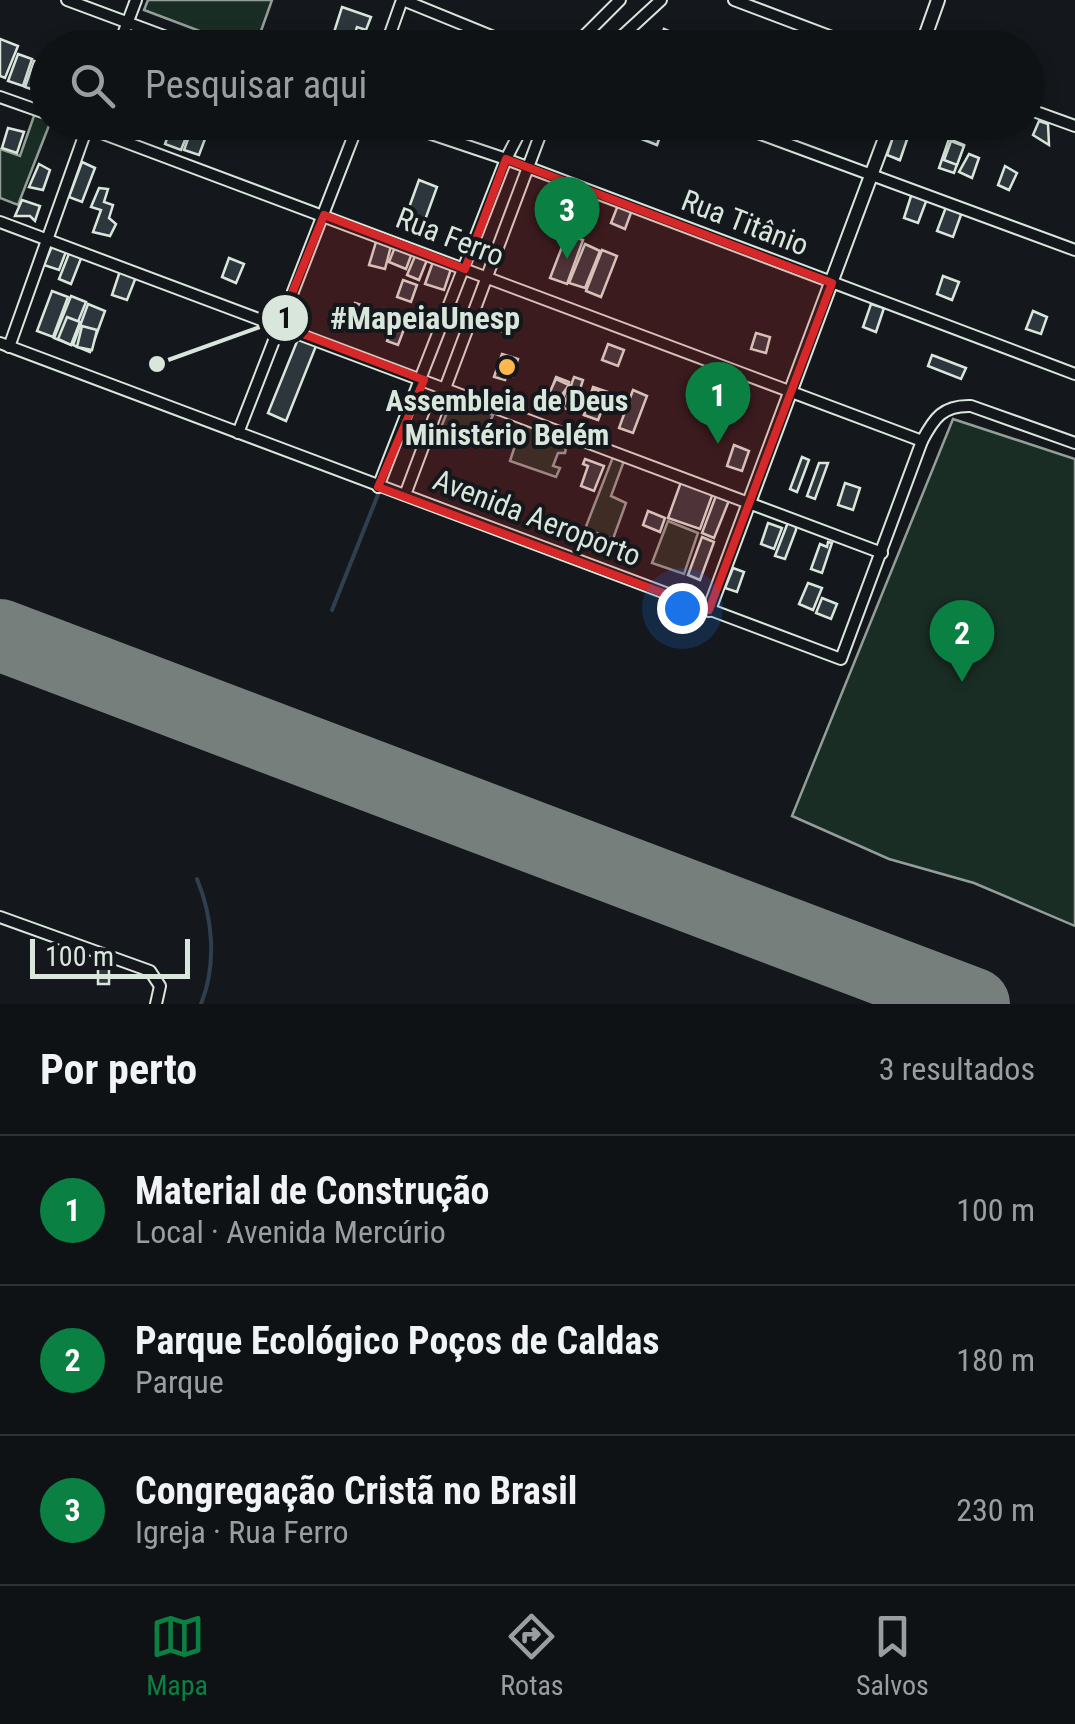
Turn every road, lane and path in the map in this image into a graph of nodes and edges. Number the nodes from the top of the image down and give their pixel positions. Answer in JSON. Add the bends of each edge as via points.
{"nodes":[{"id":1,"x":67,"y":0,"type":"edge"},
{"id":2,"x":136,"y":0,"type":"edge"},
{"id":3,"x":403,"y":0,"type":"edge"},
{"id":4,"x":620,"y":0,"type":"edge"},
{"id":5,"x":661,"y":0,"type":"edge"},
{"id":6,"x":734,"y":0,"type":"edge"},
{"id":7,"x":938,"y":0,"type":"edge"},
{"id":8,"x":128,"y":22,"type":"junction"},
{"id":9,"x":125,"y":30,"type":"edge"},
{"id":10,"x":149,"y":30,"type":"edge"},
{"id":11,"x":392,"y":30,"type":"edge"},
{"id":12,"x":476,"y":30,"type":"edge"},
{"id":13,"x":590,"y":30,"type":"edge"},
{"id":14,"x":629,"y":30,"type":"edge"},
{"id":15,"x":813,"y":30,"type":"edge"},
{"id":16,"x":927,"y":30,"type":"edge"},
{"id":17,"x":0,"y":97,"type":"edge"},
{"id":18,"x":30,"y":108,"type":"edge"},
{"id":19,"x":1045,"y":115,"type":"edge"},
{"id":20,"x":1075,"y":126,"type":"edge"},
{"id":21,"x":82,"y":140,"type":"edge"},
{"id":22,"x":127,"y":140,"type":"edge"},
{"id":23,"x":351,"y":140,"type":"edge"},
{"id":24,"x":448,"y":140,"type":"edge"},
{"id":25,"x":516,"y":140,"type":"edge"},
{"id":26,"x":538,"y":140,"type":"edge"},
{"id":27,"x":777,"y":140,"type":"edge"},
{"id":28,"x":884,"y":140,"type":"edge"},
{"id":29,"x":506,"y":160,"type":"junction"},
{"id":30,"x":527,"y":169,"type":"junction"},
{"id":31,"x":870,"y":174,"type":"junction"},
{"id":32,"x":324,"y":215,"type":"junction"},
{"id":33,"x":0,"y":222,"type":"edge"},
{"id":34,"x":45,"y":238,"type":"junction"},
{"id":35,"x":1075,"y":250,"type":"edge"},
{"id":36,"x":465,"y":269,"type":"junction"},
{"id":37,"x":488,"y":278,"type":"junction"},
{"id":38,"x":832,"y":283,"type":"junction"},
{"id":39,"x":279,"y":325,"type":"junction"},
{"id":40,"x":4,"y":345,"type":"edge"},
{"id":41,"x":1075,"y":374,"type":"edge"},
{"id":42,"x":423,"y":380,"type":"junction"},
{"id":43,"x":446,"y":389,"type":"junction"},
{"id":44,"x":791,"y":390,"type":"junction"},
{"id":45,"x":238,"y":433,"type":"junction"},
{"id":46,"x":922,"y":441,"type":"junction"},
{"id":47,"x":1075,"y":443,"type":"edge"},
{"id":48,"x":378,"y":487,"type":"junction"},
{"id":49,"x":405,"y":495,"type":"junction"},
{"id":50,"x":752,"y":501,"type":"junction"},
{"id":51,"x":882,"y":552,"type":"junction"},
{"id":52,"x":709,"y":610,"type":"junction"},
{"id":53,"x":0,"y":917,"type":"edge"},
{"id":54,"x":156,"y":1004,"type":"edge"}],
"edges":[{"from":1,"to":8,"type":"street"},
{"from":2,"to":8,"type":"street"},
{"from":3,"to":11,"type":"street"},
{"from":3,"to":12,"type":"street"},
{"from":4,"to":13,"type":"street"},
{"from":5,"to":14,"type":"street"},
{"from":6,"to":15,"type":"street"},
{"from":7,"to":16,"type":"street"},
{"from":8,"to":9,"type":"street"},
{"from":8,"to":10,"type":"street"},
{"from":17,"to":18,"type":"street"},
{"from":19,"to":20,"type":"street"},
{"from":21,"to":34,"type":"street"},
{"from":22,"to":32,"type":"street","name":"Rua Ferro"},
{"from":23,"to":32,"type":"street"},
{"from":24,"to":29,"type":"street","name":"Rua Titânio"},
{"from":25,"to":29,"type":"street"},
{"from":26,"to":30,"type":"street"},
{"from":27,"to":31,"type":"street"},
{"from":28,"to":31,"type":"street"},
{"from":29,"to":30,"type":"street","name":"Rua Titânio"},
{"from":29,"to":36,"type":"street"},
{"from":30,"to":37,"type":"street"},
{"from":30,"to":38,"type":"street","name":"Rua Titânio"},
{"from":31,"to":35,"type":"street"},
{"from":31,"to":38,"type":"street"},
{"from":32,"to":36,"type":"street","name":"Rua Ferro"},
{"from":32,"to":39,"type":"street"},
{"from":33,"to":34,"type":"street"},
{"from":34,"to":39,"type":"street"},
{"from":34,"to":40,"type":"street"},
{"from":36,"to":37,"type":"street","name":"Rua Ferro"},
{"from":36,"to":42,"type":"street"},
{"from":37,"to":43,"type":"street"},
{"from":37,"to":44,"type":"street","name":"Rua Ferro"},
{"from":38,"to":41,"type":"street","name":"Rua Titânio"},
{"from":38,"to":44,"type":"street"},
{"from":39,"to":42,"type":"street"},
{"from":39,"to":45,"type":"street"},
{"from":40,"to":45,"type":"street","name":"Avenida Aeroporto"},
{"from":42,"to":43,"type":"street"},
{"from":42,"to":48,"type":"street"},
{"from":43,"to":49,"type":"street"},
{"from":43,"to":50,"type":"street"},
{"from":44,"to":46,"type":"street","name":"Rua Ferro"},
{"from":44,"to":50,"type":"street"},
{"from":45,"to":48,"type":"street","name":"Avenida Aeroporto"},
{"from":46,"to":47,"type":"street","name":"Avenida Aeroporto","via":[[953,405]]},
{"from":46,"to":51,"type":"street","name":"Avenida Aeroporto"},
{"from":48,"to":49,"type":"street","name":"Avenida Aeroporto"},
{"from":49,"to":52,"type":"street","name":"Avenida Aeroporto"},
{"from":50,"to":51,"type":"street"},
{"from":50,"to":52,"type":"street"},
{"from":51,"to":52,"type":"street","name":"Avenida Aeroporto","via":[[841,659]]},
{"from":53,"to":54,"type":"street","via":[[156,974]]}]}
